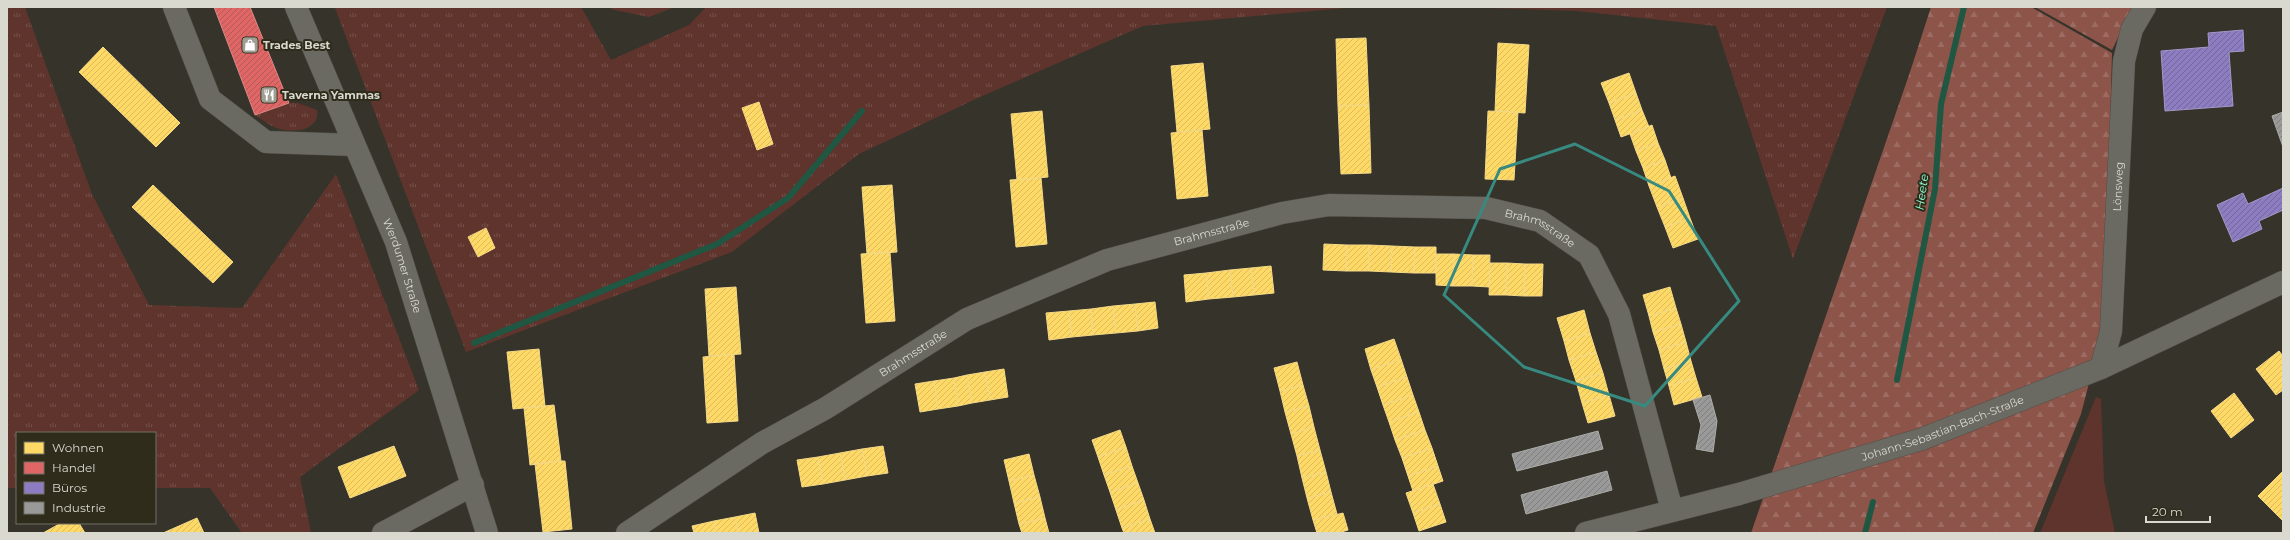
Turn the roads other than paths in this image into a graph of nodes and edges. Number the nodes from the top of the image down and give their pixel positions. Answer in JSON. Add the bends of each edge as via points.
{"nodes":[{"id":1,"x":174,"y":7,"type":"edge"},
{"id":2,"x":296,"y":7,"type":"edge"},
{"id":3,"x":2145,"y":7,"type":"edge"},
{"id":4,"x":354,"y":145,"type":"junction"},
{"id":5,"x":2283,"y":282,"type":"edge"},
{"id":6,"x":2101,"y":368,"type":"junction"},
{"id":7,"x":473,"y":485,"type":"junction"},
{"id":8,"x":1672,"y":510,"type":"junction"},
{"id":9,"x":383,"y":533,"type":"edge"},
{"id":10,"x":487,"y":533,"type":"edge"},
{"id":11,"x":627,"y":533,"type":"edge"},
{"id":12,"x":1586,"y":533,"type":"edge"}],
"edges":[{"from":1,"to":4,"type":"street","via":[[210,99],[266,142]]},
{"from":2,"to":4,"type":"street","name":"Werdumer Straße"},
{"from":3,"to":6,"type":"street","name":"Lönsweg","via":[[2132,30],[2124,61],[2111,331]]},
{"from":4,"to":7,"type":"street","name":"Werdumer Straße","via":[[396,242]]},
{"from":5,"to":6,"type":"street","name":"Johann-Sebastian-Bach-Straße"},
{"from":6,"to":8,"type":"street","name":"Johann-Sebastian-Bach-Straße","via":[[1922,438],[1739,494]]},
{"from":7,"to":9,"type":"street"},
{"from":7,"to":10,"type":"street","name":"Werdumer Straße"},
{"from":8,"to":11,"type":"street","name":"Brahmsstraße","via":[[1618,314],[1589,255],[1540,221],[1486,208],[1329,205],[1282,213],[1107,260],[967,320],[826,408],[762,443]]},
{"from":8,"to":12,"type":"street","name":"Johann-Sebastian-Bach-Straße"}]}
